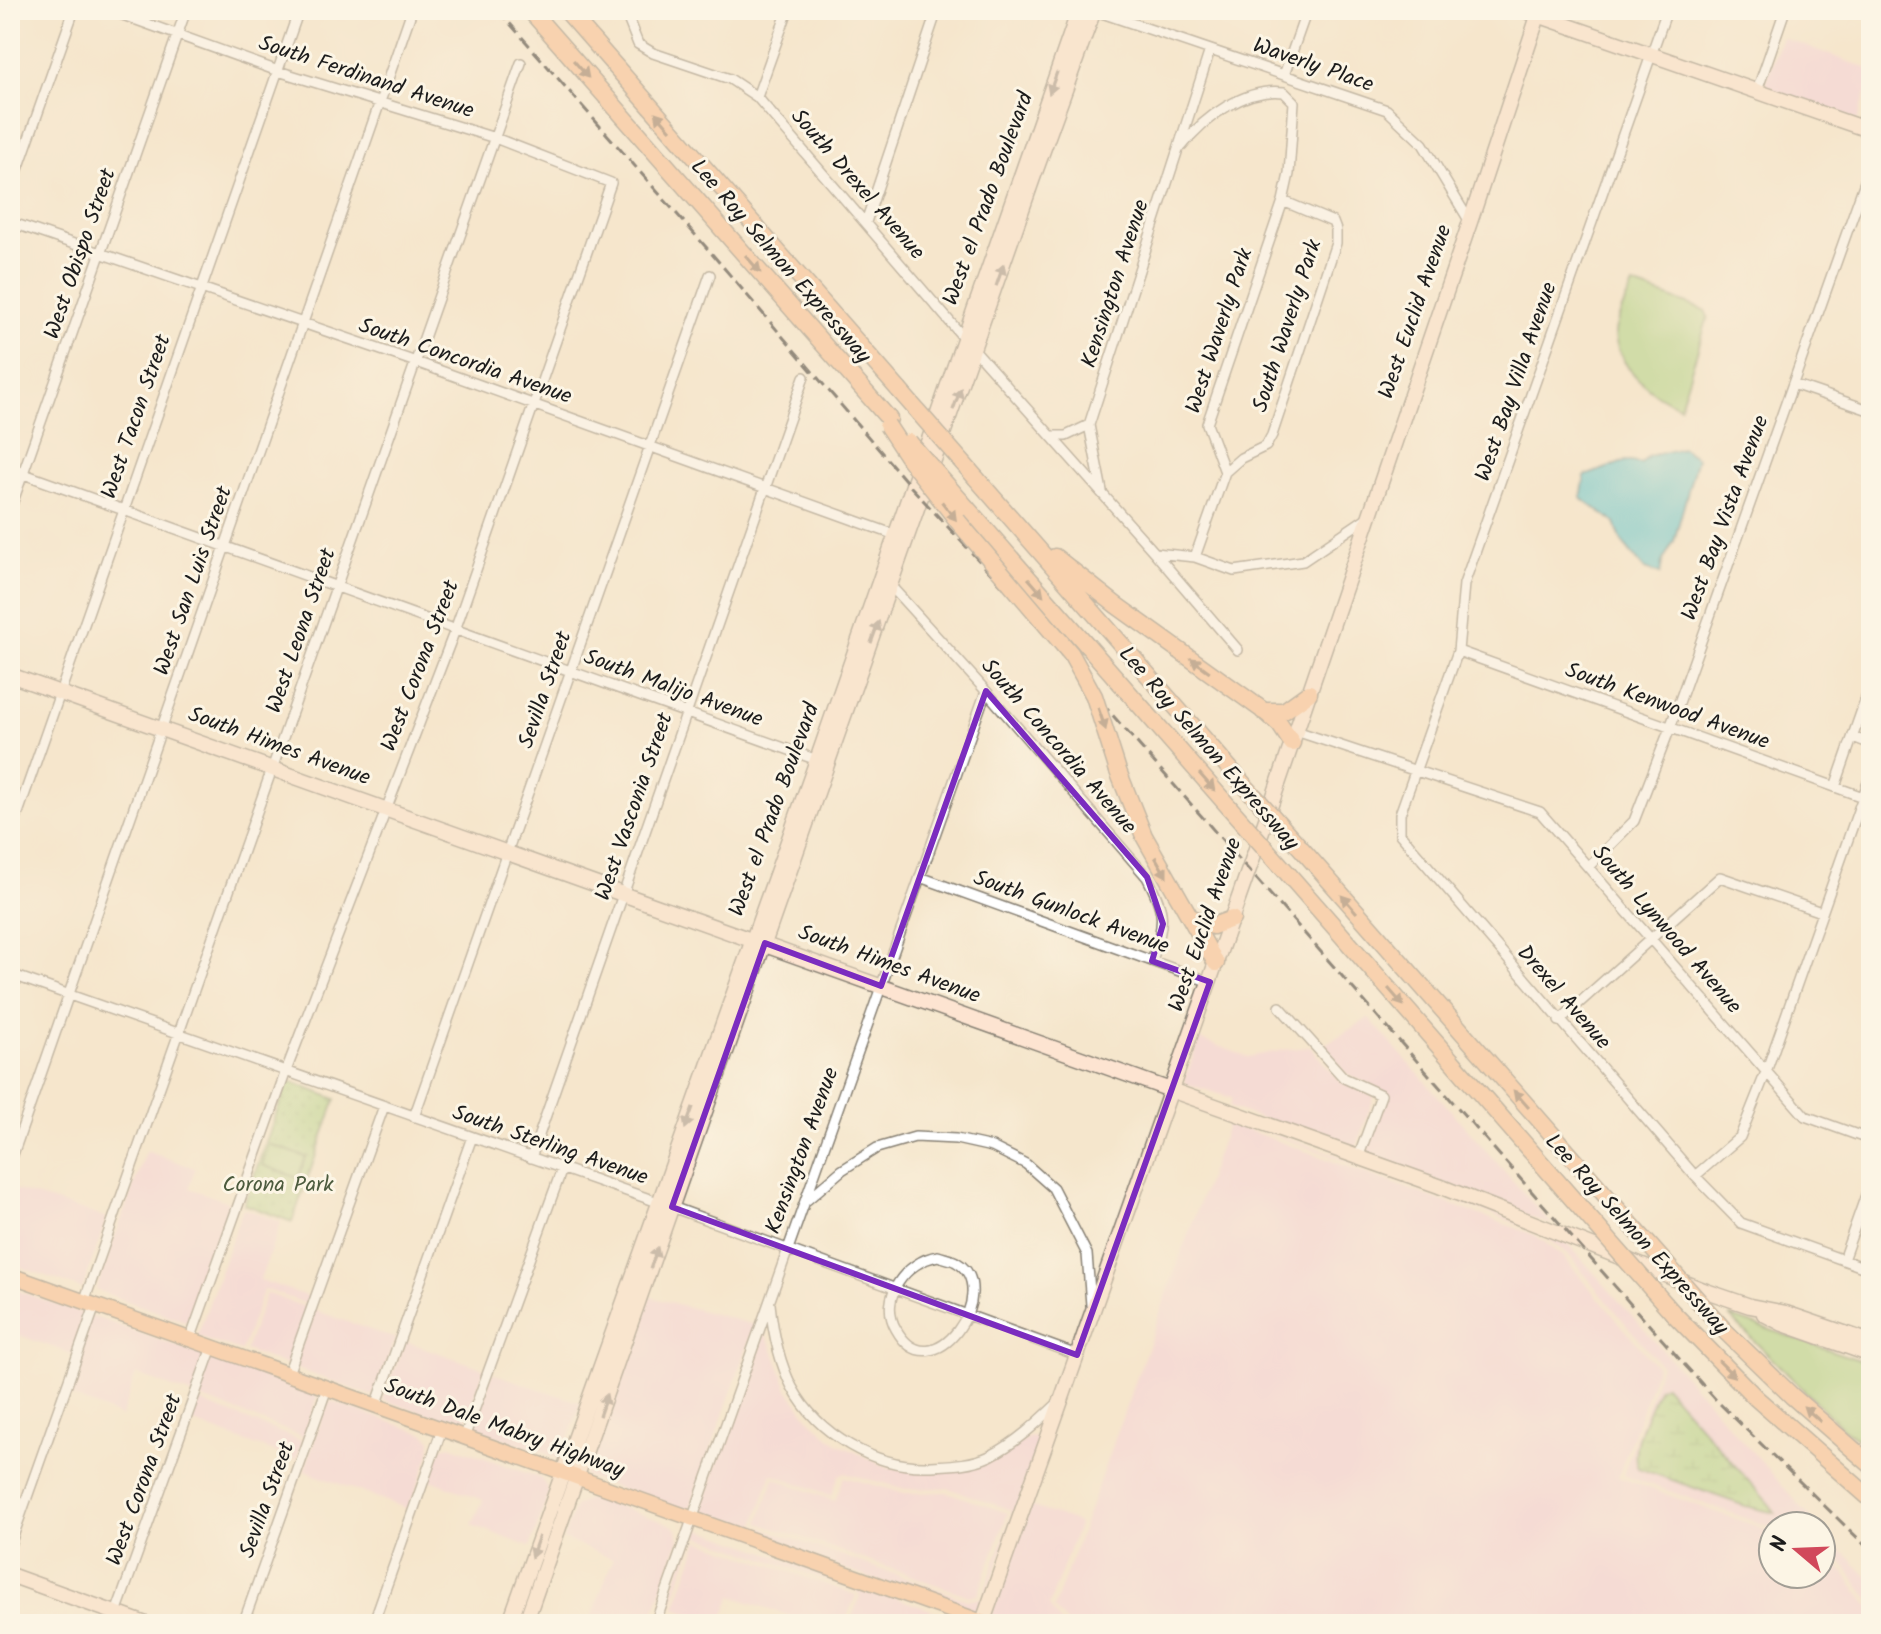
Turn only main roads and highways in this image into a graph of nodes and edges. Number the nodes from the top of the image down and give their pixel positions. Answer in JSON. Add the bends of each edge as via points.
{"nodes":[{"id":1,"x":530,"y":10,"type":"edge"},
{"id":2,"x":566,"y":10,"type":"edge"},
{"id":3,"x":886,"y":418,"type":"junction"},
{"id":4,"x":1023,"y":532,"type":"junction"},
{"id":5,"x":1309,"y":693,"type":"road end"},
{"id":6,"x":1263,"y":711,"type":"junction"},
{"id":7,"x":1294,"y":737,"type":"road end"},
{"id":8,"x":1191,"y":917,"type":"junction"},
{"id":9,"x":1232,"y":919,"type":"road end"},
{"id":10,"x":1216,"y":963,"type":"road end"},
{"id":11,"x":10,"y":1275,"type":"edge"},
{"id":12,"x":1871,"y":1465,"type":"edge"},
{"id":13,"x":1871,"y":1499,"type":"edge"},
{"id":14,"x":984,"y":1624,"type":"edge"}],
"edges":[{"from":1,"to":3,"type":"highway","name":"Lee Roy Selmon Expressway","one_way":true},
{"from":4,"to":2,"type":"highway","name":"Lee Roy Selmon Expressway","one_way":true,"bridge":true},
{"from":3,"to":8,"type":"highway","one_way":true,"bridge":true,"via":[[910,460],[1071,654],[1094,696],[1144,836]]},
{"from":3,"to":13,"type":"highway","name":"Lee Roy Selmon Expressway","one_way":true,"bridge":true,"via":[[1673,1313],[1756,1398]]},
{"from":6,"to":4,"type":"highway","one_way":true},
{"from":12,"to":4,"type":"highway","name":"Lee Roy Selmon Expressway","one_way":true,"bridge":true,"via":[[1725,1331]]},
{"from":5,"to":6,"type":"highway","via":[[1290,709]]},
{"from":6,"to":7,"type":"highway"},
{"from":8,"to":9,"type":"highway","via":[[1213,926]]},
{"from":8,"to":10,"type":"highway"},
{"from":11,"to":14,"type":"main road","name":"South Dale Mabry Highway"}]}
